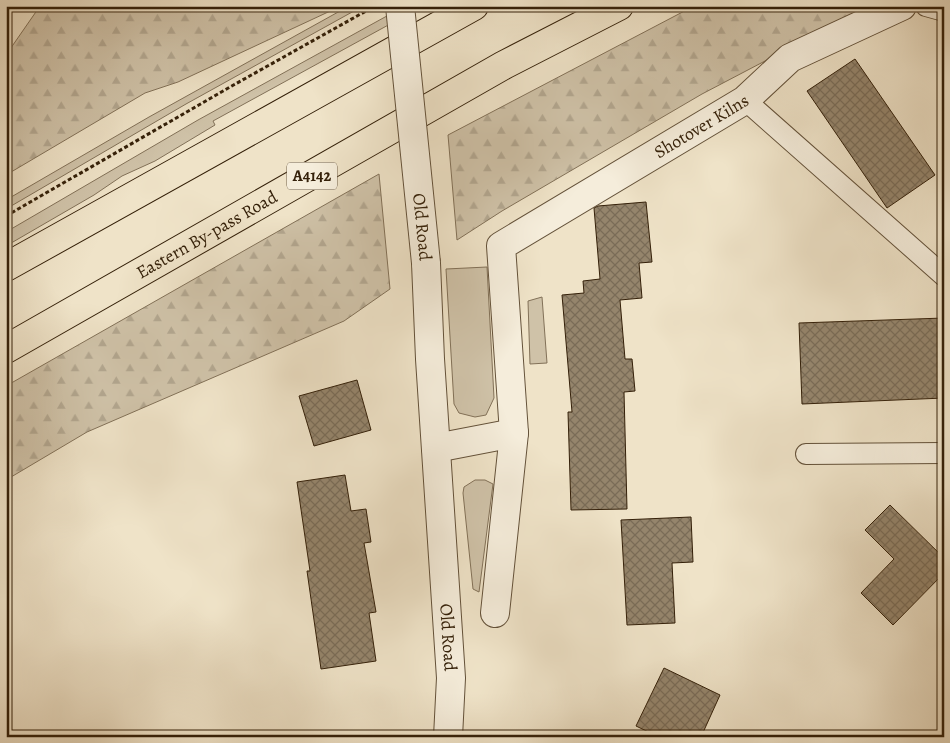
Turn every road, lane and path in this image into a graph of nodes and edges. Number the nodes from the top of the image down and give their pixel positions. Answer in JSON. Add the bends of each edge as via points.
{"nodes":[{"id":1,"x":374,"y":6,"type":"edge"},
{"id":2,"x":400,"y":6,"type":"edge"},
{"id":3,"x":474,"y":6,"type":"edge"},
{"id":4,"x":619,"y":6,"type":"edge"},
{"id":5,"x":902,"y":6,"type":"edge"},
{"id":6,"x":926,"y":6,"type":"edge"},
{"id":7,"x":944,"y":11,"type":"edge"},
{"id":8,"x":745,"y":100,"type":"junction"},
{"id":9,"x":6,"y":216,"type":"edge"},
{"id":10,"x":6,"y":267,"type":"edge"},
{"id":11,"x":944,"y":276,"type":"edge"},
{"id":12,"x":6,"y":349,"type":"edge"},
{"id":13,"x":514,"y":433,"type":"junction"},
{"id":14,"x":436,"y":448,"type":"junction"},
{"id":15,"x":944,"y":453,"type":"edge"},
{"id":16,"x":806,"y":454,"type":"dead end"},
{"id":17,"x":495,"y":613,"type":"dead end"},
{"id":18,"x":448,"y":737,"type":"edge"}],
"edges":[{"from":1,"to":9,"type":"path"},
{"from":2,"to":14,"type":"street","name":"Old Road","bridge":true,"via":[[426,263]]},
{"from":3,"to":10,"type":"highway"},
{"from":4,"to":12,"type":"highway","name":"Eastern By-pass Road","number":"A4142","via":[[504,65]]},
{"from":5,"to":8,"type":"street","name":"Shotover Kilns","via":[[790,58]]},
{"from":6,"to":7,"type":"lane"},
{"from":8,"to":11,"type":"lane"},
{"from":8,"to":13,"type":"street","name":"Shotover Kilns","via":[[501,246]]},
{"from":13,"to":14,"type":"street"},
{"from":13,"to":17,"type":"street"},
{"from":14,"to":18,"type":"street","name":"Old Road","via":[[451,678]]},
{"from":15,"to":16,"type":"lane"}]}
